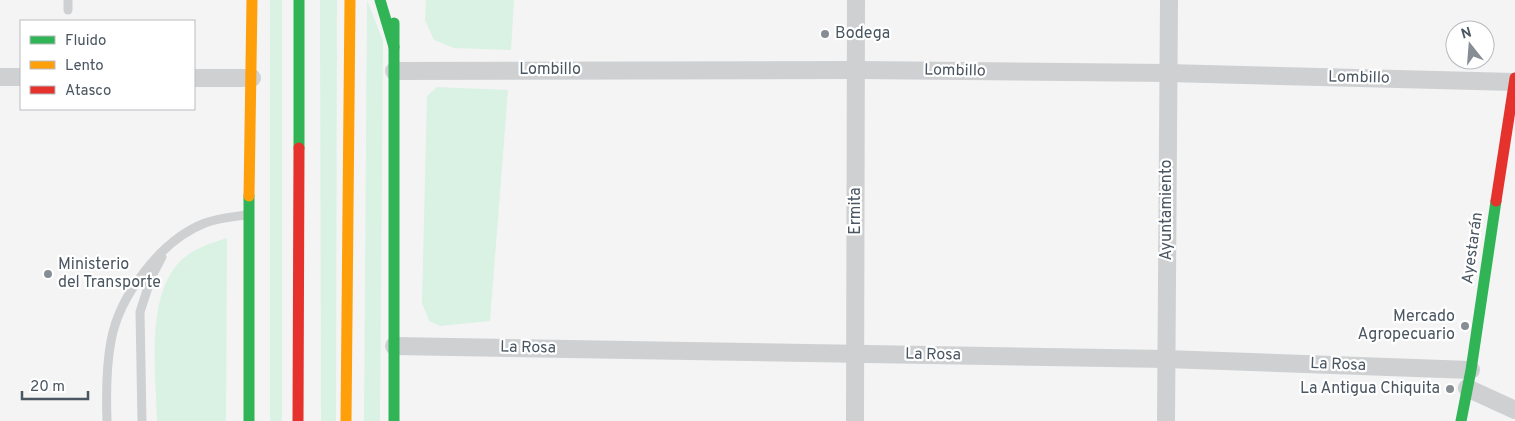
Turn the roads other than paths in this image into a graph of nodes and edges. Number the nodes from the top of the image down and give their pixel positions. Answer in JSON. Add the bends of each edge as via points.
{"nodes":[{"id":1,"x":252,"y":0,"type":"edge"},
{"id":2,"x":299,"y":0,"type":"edge"},
{"id":3,"x":350,"y":0,"type":"edge"},
{"id":4,"x":380,"y":0,"type":"edge"},
{"id":5,"x":856,"y":0,"type":"edge"},
{"id":6,"x":1169,"y":0,"type":"edge"},
{"id":7,"x":394,"y":10,"type":"dead end"},
{"id":8,"x":394,"y":47,"type":"junction"},
{"id":9,"x":856,"y":70,"type":"junction"},
{"id":10,"x":394,"y":71,"type":"junction"},
{"id":11,"x":1168,"y":73,"type":"junction"},
{"id":12,"x":0,"y":77,"type":"edge"},
{"id":13,"x":20,"y":77,"type":"edge"},
{"id":14,"x":195,"y":78,"type":"edge"},
{"id":15,"x":252,"y":78,"type":"junction"},
{"id":16,"x":1515,"y":81,"type":"edge"},
{"id":17,"x":249,"y":214,"type":"junction"},
{"id":18,"x":167,"y":248,"type":"junction"},
{"id":19,"x":394,"y":346,"type":"junction"},
{"id":20,"x":856,"y":353,"type":"junction"},
{"id":21,"x":1166,"y":359,"type":"junction"},
{"id":22,"x":1472,"y":370,"type":"junction"},
{"id":23,"x":1467,"y":388,"type":"junction"},
{"id":24,"x":1515,"y":410,"type":"edge"},
{"id":25,"x":107,"y":421,"type":"edge"},
{"id":26,"x":142,"y":421,"type":"edge"},
{"id":27,"x":249,"y":421,"type":"edge"},
{"id":28,"x":298,"y":421,"type":"edge"},
{"id":29,"x":346,"y":421,"type":"edge"},
{"id":30,"x":394,"y":421,"type":"edge"},
{"id":31,"x":855,"y":421,"type":"edge"},
{"id":32,"x":1166,"y":421,"type":"edge"},
{"id":33,"x":1462,"y":421,"type":"edge"}],
"edges":[{"from":1,"to":15,"type":"main road"},
{"from":2,"to":28,"type":"main road"},
{"from":3,"to":29,"type":"main road"},
{"from":4,"to":8,"type":"main road"},
{"from":5,"to":9,"type":"street","name":"Ermita"},
{"from":6,"to":11,"type":"street","name":"Ayuntamiento"},
{"from":7,"to":8,"type":"main road"},
{"from":8,"to":10,"type":"main road"},
{"from":9,"to":10,"type":"street","name":"Lombillo"},
{"from":9,"to":11,"type":"street","name":"Lombillo"},
{"from":9,"to":20,"type":"street","name":"Ermita"},
{"from":10,"to":19,"type":"main road"},
{"from":11,"to":16,"type":"street","name":"Lombillo"},
{"from":11,"to":21,"type":"street","name":"Ayuntamiento"},
{"from":12,"to":13,"type":"street"},
{"from":14,"to":15,"type":"street"},
{"from":15,"to":17,"type":"main road"},
{"from":16,"to":22,"type":"main road","name":"Ayestarán"},
{"from":17,"to":18,"type":"lane","via":[[205,223],[185,233]]},
{"from":17,"to":27,"type":"main road"},
{"from":18,"to":25,"type":"lane","via":[[132,287],[111,339],[106,376]]},
{"from":18,"to":26,"type":"lane","via":[[151,278],[140,312]]},
{"from":19,"to":20,"type":"street","name":"La Rosa"},
{"from":19,"to":30,"type":"main road"},
{"from":20,"to":21,"type":"street","name":"La Rosa"},
{"from":20,"to":31,"type":"street","name":"Ermita"},
{"from":21,"to":22,"type":"street","name":"La Rosa"},
{"from":21,"to":32,"type":"street","name":"Ayuntamiento"},
{"from":22,"to":23,"type":"main road","name":"Ayestarán"},
{"from":23,"to":24,"type":"street"},
{"from":23,"to":33,"type":"main road","name":"Ayestarán"}]}
